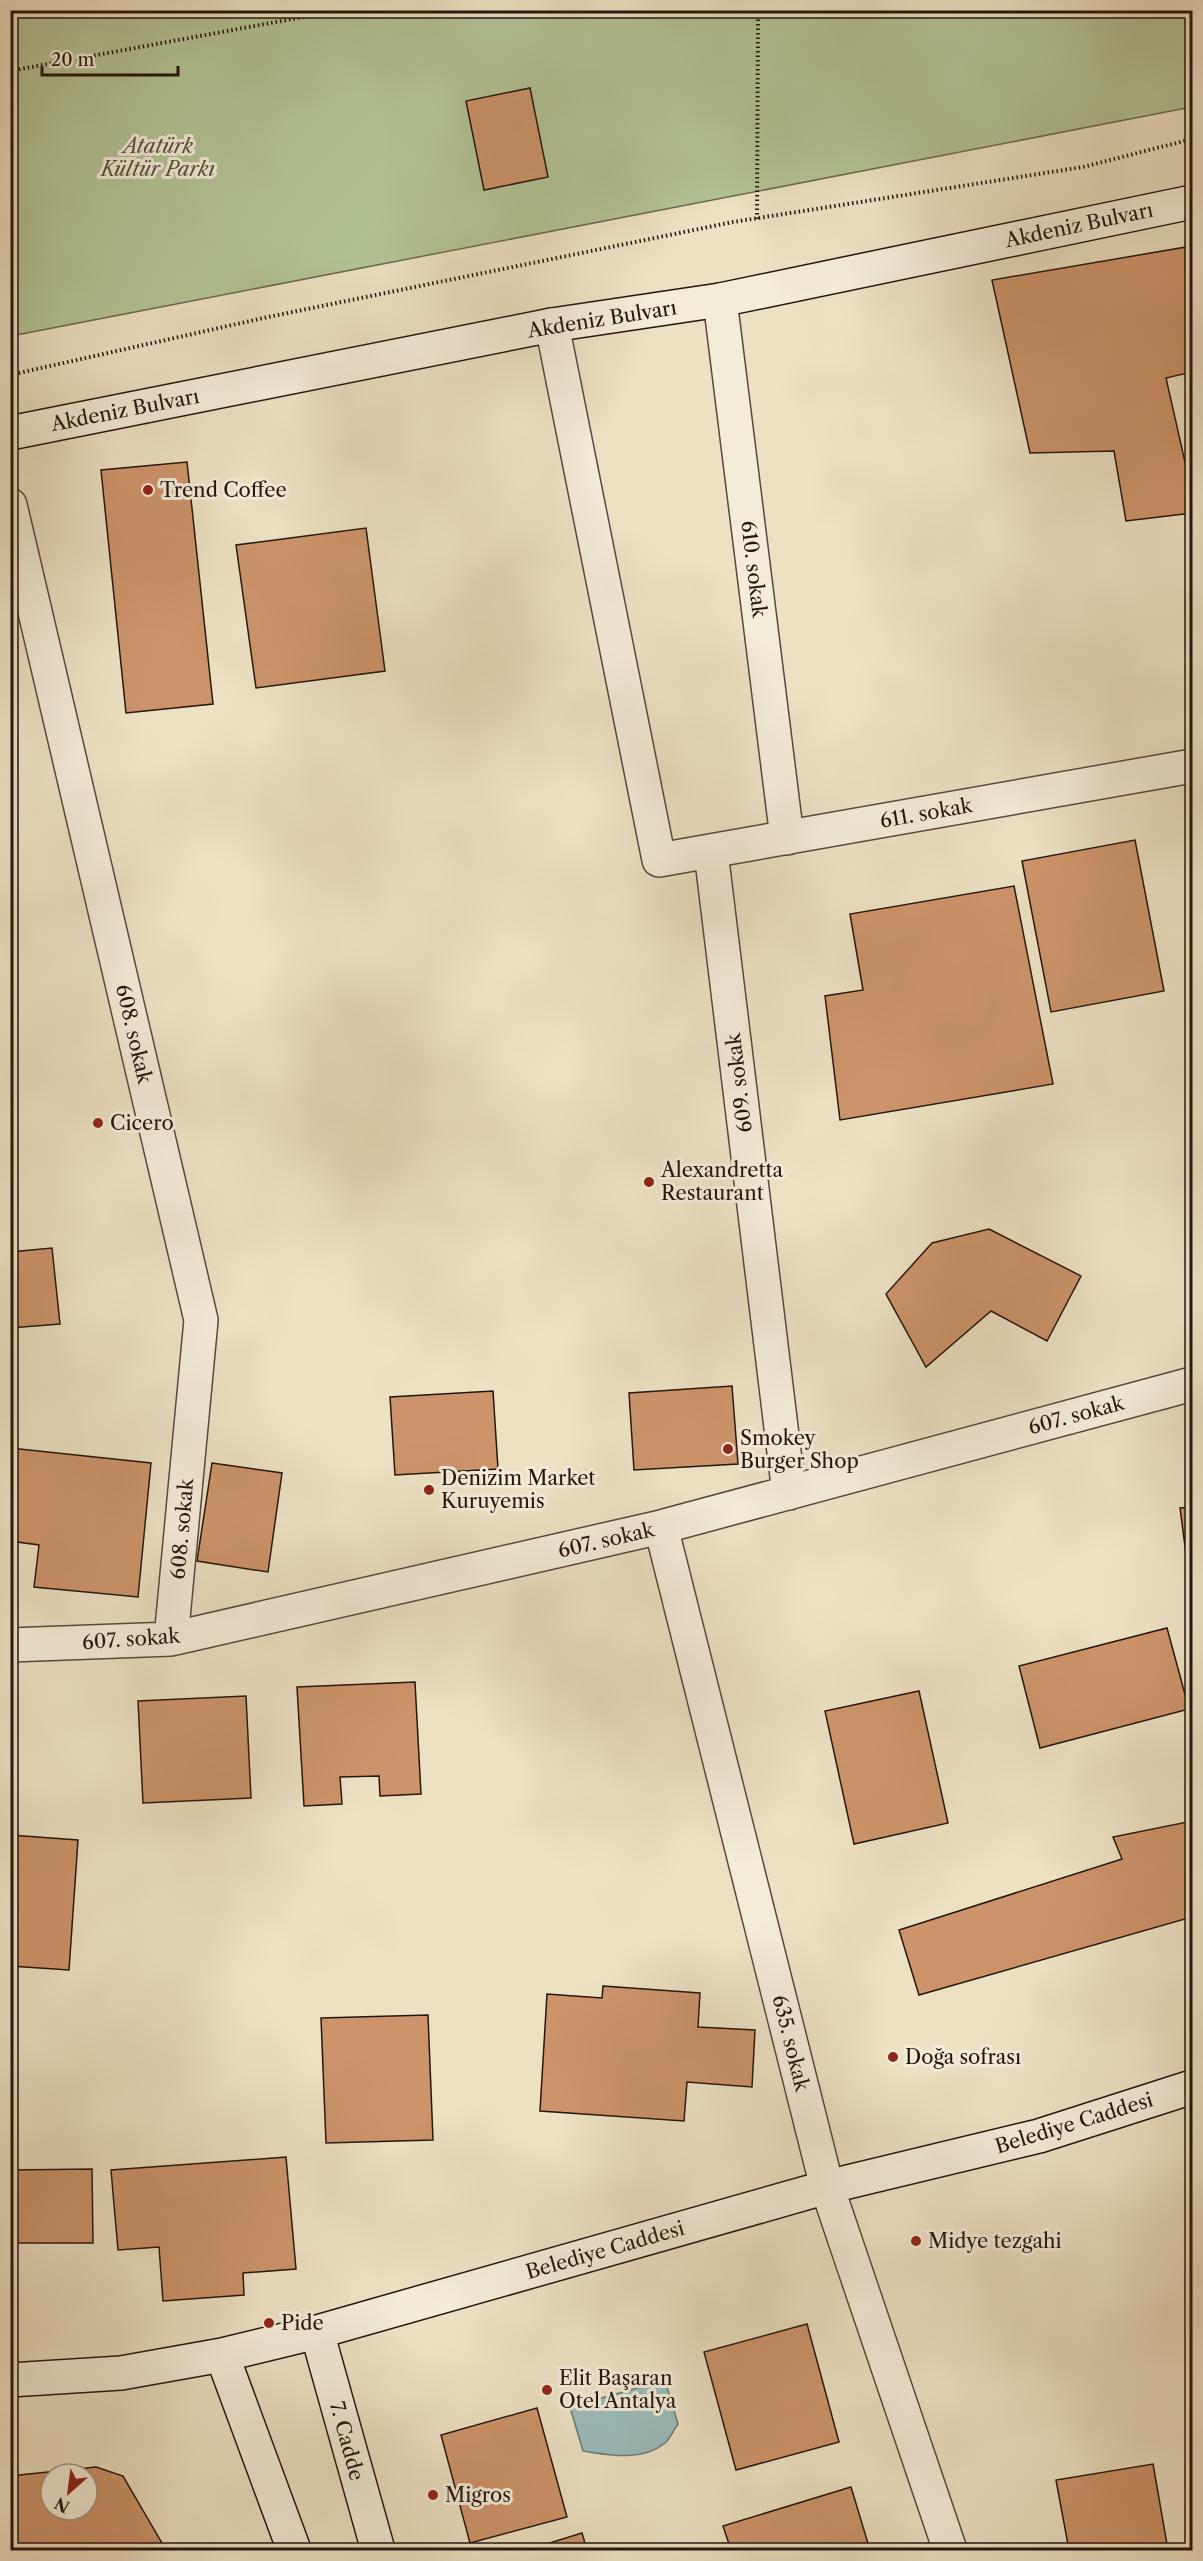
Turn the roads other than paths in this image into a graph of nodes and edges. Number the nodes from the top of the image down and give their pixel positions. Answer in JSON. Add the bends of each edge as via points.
{"nodes":[{"id":1,"x":1192,"y":202,"type":"edge"},
{"id":2,"x":720,"y":300,"type":"junction"},
{"id":3,"x":552,"y":325,"type":"junction"},
{"id":4,"x":10,"y":433,"type":"edge"},
{"id":5,"x":10,"y":505,"type":"edge"},
{"id":6,"x":1192,"y":766,"type":"edge"},
{"id":7,"x":787,"y":838,"type":"junction"},
{"id":8,"x":711,"y":852,"type":"junction"},
{"id":9,"x":1192,"y":1384,"type":"edge"},
{"id":10,"x":789,"y":1493,"type":"junction"},
{"id":11,"x":661,"y":1527,"type":"junction"},
{"id":12,"x":171,"y":1639,"type":"junction"},
{"id":13,"x":10,"y":1645,"type":"edge"},
{"id":14,"x":1192,"y":2087,"type":"edge"},
{"id":15,"x":827,"y":2187,"type":"junction"},
{"id":16,"x":317,"y":2332,"type":"junction"},
{"id":17,"x":222,"y":2355,"type":"junction"},
{"id":18,"x":10,"y":2380,"type":"edge"},
{"id":19,"x":294,"y":2550,"type":"edge"},
{"id":20,"x":378,"y":2550,"type":"edge"},
{"id":21,"x":950,"y":2550,"type":"edge"}],
"edges":[{"from":1,"to":2,"type":"street","name":"Akdeniz Bulvarı"},
{"from":2,"to":3,"type":"street","name":"Akdeniz Bulvarı"},
{"from":2,"to":7,"type":"street","name":"610. sokak"},
{"from":3,"to":4,"type":"street","name":"Akdeniz Bulvarı"},
{"from":3,"to":8,"type":"street","name":"611. sokak","via":[[659,860]]},
{"from":5,"to":12,"type":"street","name":"608. sokak","via":[[201,1320]]},
{"from":6,"to":7,"type":"street","name":"611. sokak"},
{"from":7,"to":8,"type":"street","name":"611. sokak"},
{"from":8,"to":10,"type":"street","name":"609. sokak"},
{"from":9,"to":10,"type":"street","name":"607. sokak"},
{"from":10,"to":11,"type":"street","name":"607. sokak"},
{"from":11,"to":12,"type":"street","name":"607. sokak"},
{"from":11,"to":15,"type":"street","name":"635. sokak"},
{"from":12,"to":13,"type":"street","name":"607. sokak"},
{"from":14,"to":15,"type":"street","name":"Belediye Caddesi","via":[[1039,2136]]},
{"from":15,"to":16,"type":"street","name":"Belediye Caddesi"},
{"from":15,"to":21,"type":"street","name":"635. sokak"},
{"from":16,"to":17,"type":"street","name":"Belediye Caddesi"},
{"from":16,"to":20,"type":"street","name":"7. Cadde"},
{"from":17,"to":18,"type":"street","name":"Belediye Caddesi","via":[[121,2373]]},
{"from":17,"to":19,"type":"street"}]}
